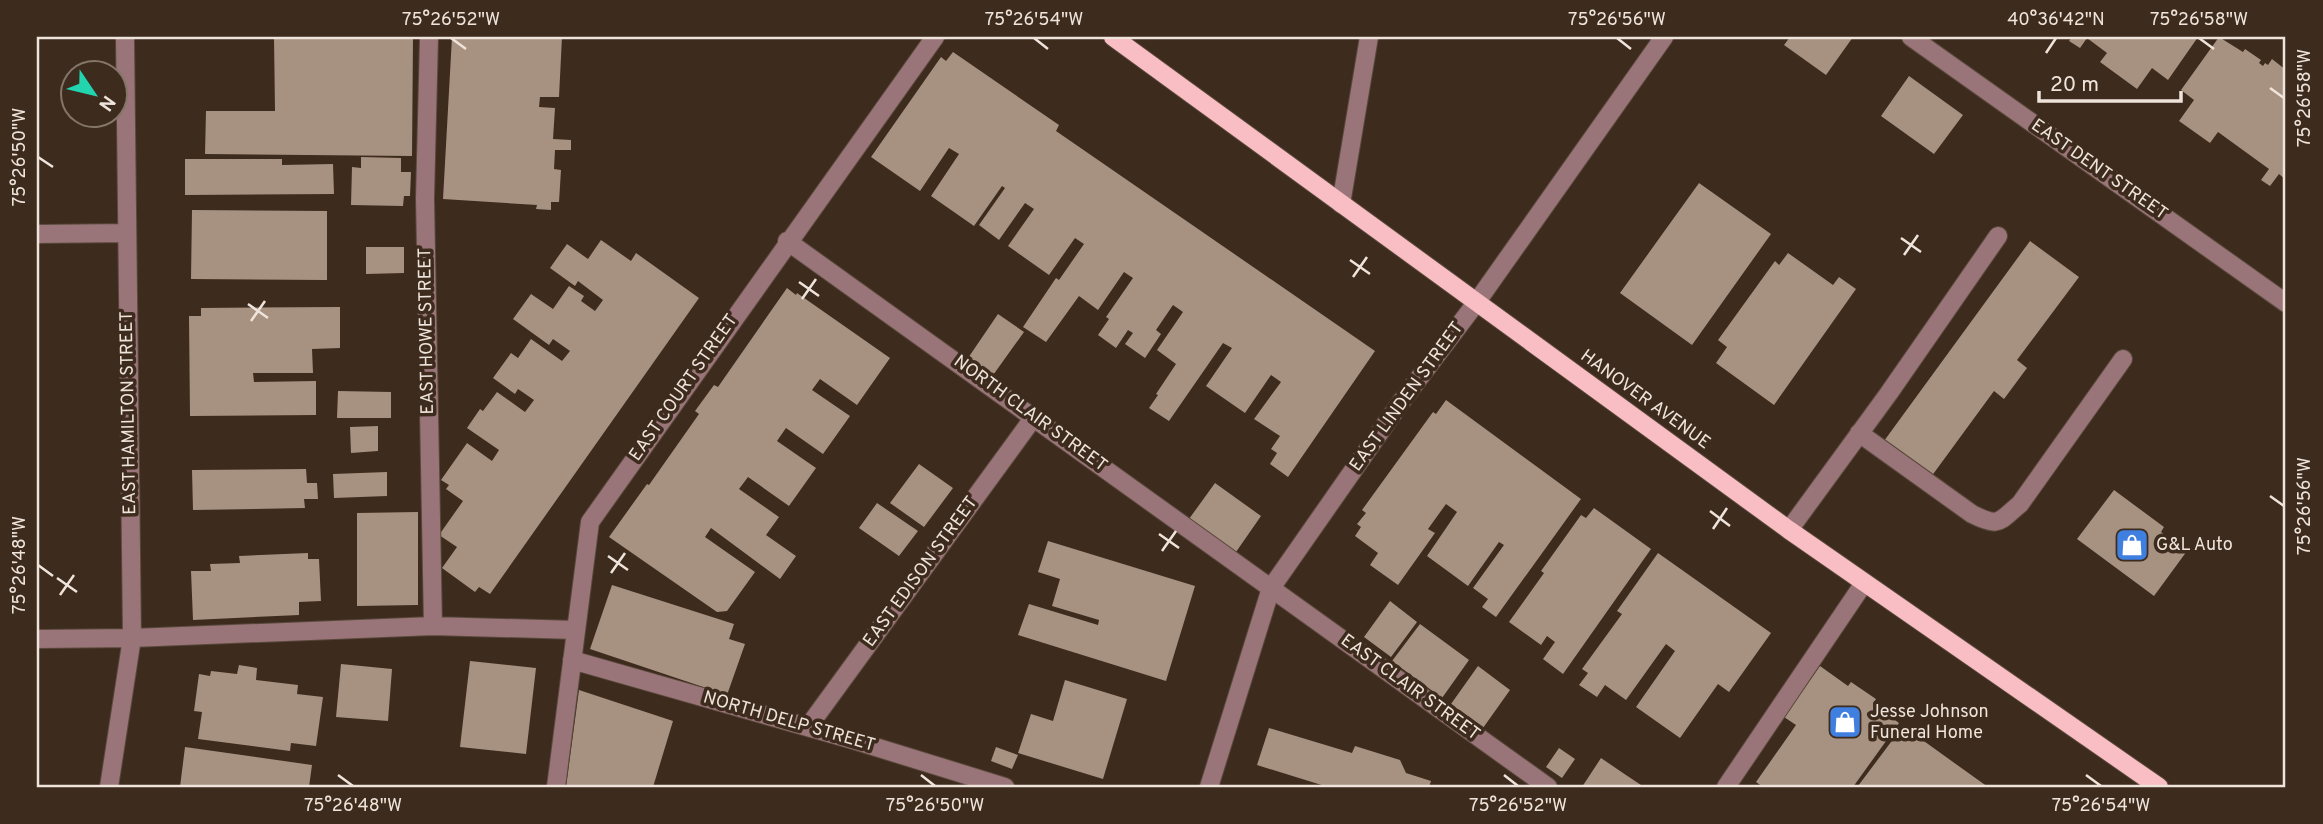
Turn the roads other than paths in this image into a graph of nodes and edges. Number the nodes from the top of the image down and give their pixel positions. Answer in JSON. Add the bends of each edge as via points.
{"nodes":[{"id":1,"x":125,"y":37,"type":"edge"},
{"id":2,"x":429,"y":37,"type":"edge"},
{"id":3,"x":935,"y":37,"type":"edge"},
{"id":4,"x":1113,"y":37,"type":"edge"},
{"id":5,"x":1369,"y":37,"type":"edge"},
{"id":6,"x":1664,"y":37,"type":"edge"},
{"id":7,"x":1911,"y":37,"type":"edge"},
{"id":8,"x":1340,"y":204,"type":"junction"},
{"id":9,"x":127,"y":233,"type":"junction"},
{"id":10,"x":37,"y":234,"type":"edge"},
{"id":11,"x":1998,"y":236,"type":"dead end"},
{"id":12,"x":787,"y":241,"type":"junction"},
{"id":13,"x":1476,"y":303,"type":"junction"},
{"id":14,"x":2286,"y":303,"type":"edge"},
{"id":15,"x":2123,"y":359,"type":"dead end"},
{"id":16,"x":1034,"y":417,"type":"junction"},
{"id":17,"x":1858,"y":433,"type":"junction"},
{"id":18,"x":1789,"y":530,"type":"junction"},
{"id":19,"x":1864,"y":583,"type":"junction"},
{"id":20,"x":1271,"y":588,"type":"junction"},
{"id":21,"x":433,"y":626,"type":"junction"},
{"id":22,"x":575,"y":630,"type":"junction"},
{"id":23,"x":132,"y":638,"type":"junction"},
{"id":24,"x":37,"y":639,"type":"edge"},
{"id":25,"x":572,"y":660,"type":"junction"},
{"id":26,"x":808,"y":727,"type":"junction"},
{"id":27,"x":109,"y":787,"type":"edge"},
{"id":28,"x":556,"y":787,"type":"edge"},
{"id":29,"x":1005,"y":787,"type":"edge"},
{"id":30,"x":1209,"y":787,"type":"edge"},
{"id":31,"x":1548,"y":787,"type":"edge"},
{"id":32,"x":1726,"y":787,"type":"edge"},
{"id":33,"x":2159,"y":787,"type":"edge"}],
"edges":[{"from":1,"to":9,"type":"street","name":"EAST HAMILTON STREET"},
{"from":2,"to":21,"type":"street","name":"EAST HOWE STREET","via":[[425,198]]},
{"from":3,"to":12,"type":"street","name":"EAST COURT STREET"},
{"from":4,"to":8,"type":"main road","name":"HANOVER AVENUE"},
{"from":5,"to":8,"type":"street"},
{"from":6,"to":13,"type":"street","name":"EAST LINDEN STREET"},
{"from":7,"to":14,"type":"street","name":"EAST DENT STREET"},
{"from":8,"to":13,"type":"main road","name":"HANOVER AVENUE"},
{"from":9,"to":10,"type":"street"},
{"from":9,"to":23,"type":"street","name":"EAST HAMILTON STREET"},
{"from":11,"to":17,"type":"street"},
{"from":12,"to":16,"type":"street","name":"NORTH CLAIR STREET"},
{"from":12,"to":22,"type":"street","name":"EAST COURT STREET","via":[[590,522]]},
{"from":13,"to":18,"type":"main road","name":"HANOVER AVENUE"},
{"from":13,"to":20,"type":"street","name":"EAST LINDEN STREET"},
{"from":15,"to":17,"type":"street","via":[[2020,504],[1998,522],[1972,514]]},
{"from":16,"to":20,"type":"street","name":"NORTH CLAIR STREET"},
{"from":16,"to":26,"type":"street","name":"EAST EDISON STREET"},
{"from":17,"to":18,"type":"street"},
{"from":18,"to":19,"type":"main road","name":"HANOVER AVENUE"},
{"from":19,"to":32,"type":"street"},
{"from":19,"to":33,"type":"main road","name":"HANOVER AVENUE"},
{"from":20,"to":30,"type":"street","name":"EAST LINDEN STREET"},
{"from":20,"to":31,"type":"street","name":"EAST CLAIR STREET"},
{"from":21,"to":22,"type":"street"},
{"from":21,"to":23,"type":"street"},
{"from":22,"to":25,"type":"street","name":"EAST COURT STREET"},
{"from":23,"to":24,"type":"street"},
{"from":23,"to":27,"type":"street","name":"EAST HAMILTON STREET"},
{"from":25,"to":26,"type":"street","name":"NORTH DELP STREET"},
{"from":25,"to":28,"type":"street","name":"EAST COURT STREET"},
{"from":26,"to":29,"type":"street","name":"NORTH DELP STREET"}]}
